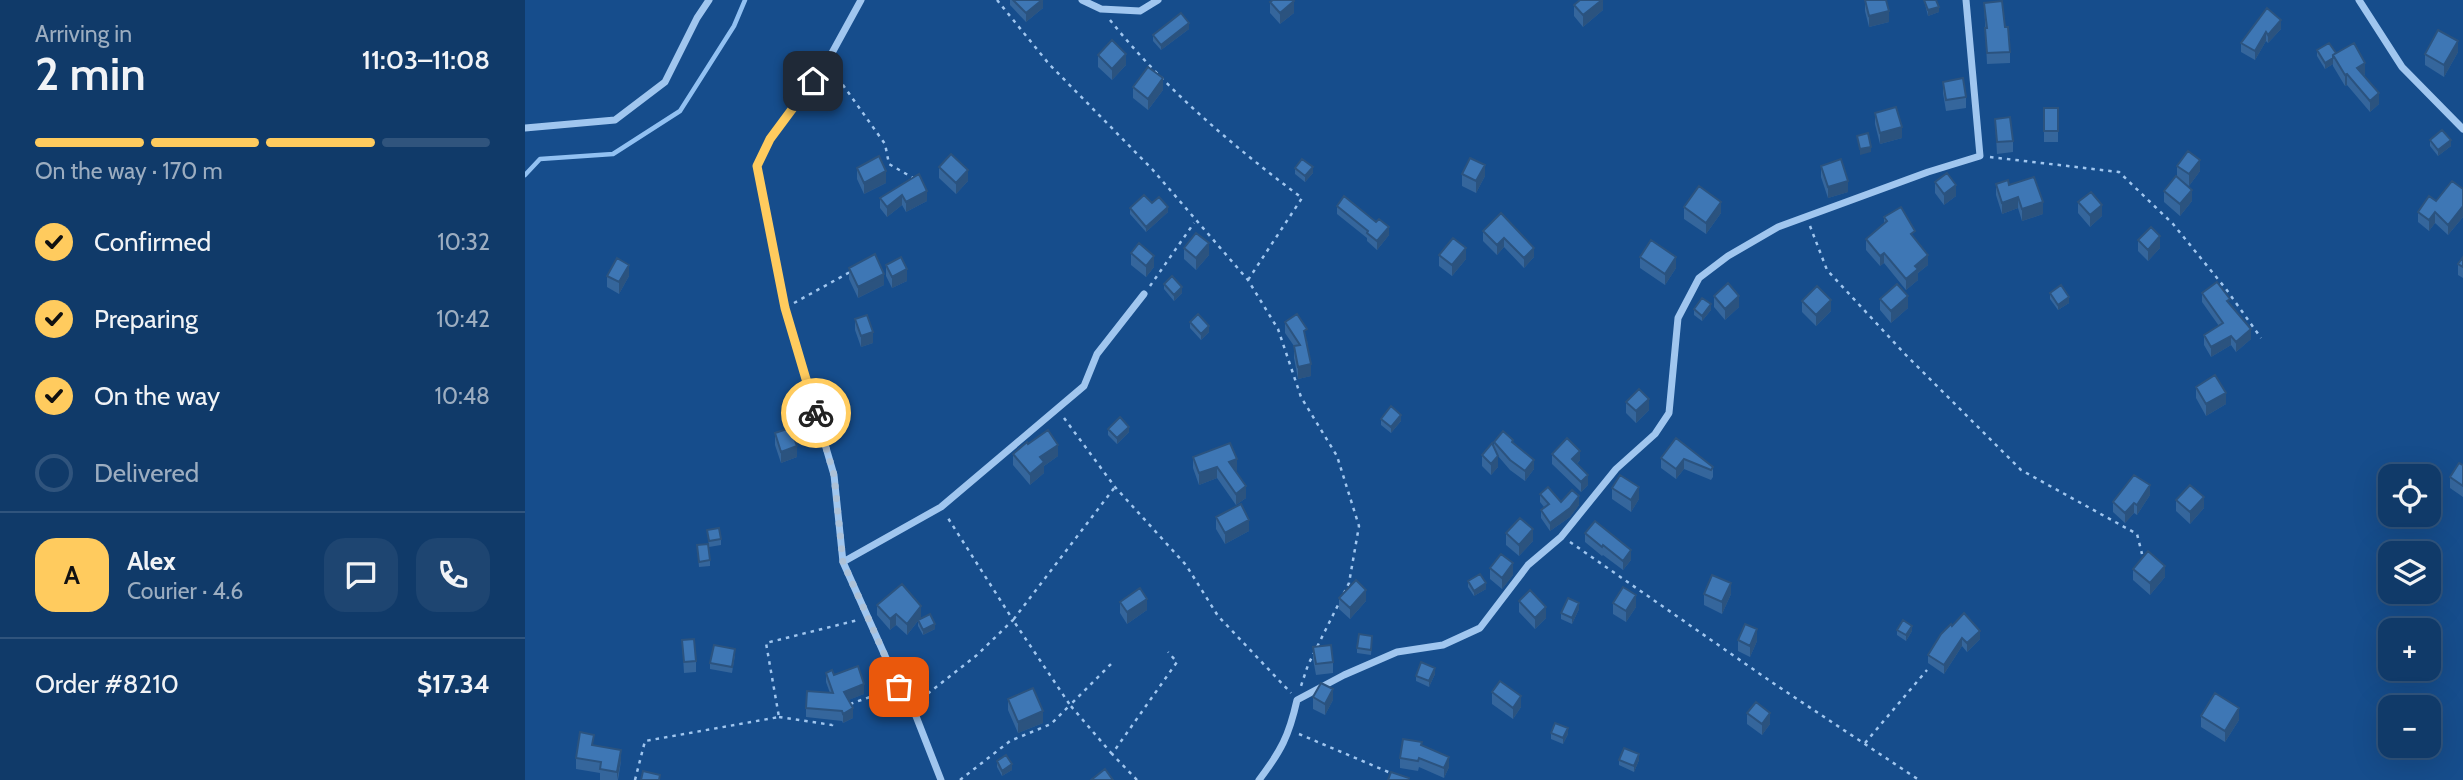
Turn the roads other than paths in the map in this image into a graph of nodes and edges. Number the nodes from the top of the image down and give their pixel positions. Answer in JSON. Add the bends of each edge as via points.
{"nodes":[{"id":1,"x":709,"y":0,"type":"edge"},
{"id":2,"x":861,"y":0,"type":"edge"},
{"id":3,"x":1081,"y":0,"type":"edge"},
{"id":4,"x":1158,"y":0,"type":"edge"},
{"id":5,"x":1966,"y":0,"type":"edge"},
{"id":6,"x":2359,"y":0,"type":"edge"},
{"id":7,"x":525,"y":128,"type":"edge"},
{"id":8,"x":2463,"y":130,"type":"edge"},
{"id":9,"x":1144,"y":294,"type":"road end"},
{"id":10,"x":843,"y":562,"type":"junction"},
{"id":11,"x":941,"y":780,"type":"edge"},
{"id":12,"x":1259,"y":780,"type":"edge"}],
"edges":[{"from":1,"to":7,"type":"street","via":[[665,82],[615,120]]},
{"from":2,"to":10,"type":"street","via":[[827,62],[770,139],[757,166],[785,308],[834,475]]},
{"from":3,"to":4,"type":"street","via":[[1101,9],[1140,11]]},
{"from":5,"to":12,"type":"street","via":[[1980,156],[1778,226],[1699,278],[1678,318],[1669,413],[1655,433],[1616,469],[1561,537],[1528,565],[1480,628],[1443,645],[1397,652],[1297,700],[1290,730]]},
{"from":6,"to":8,"type":"street","via":[[2402,66]]},
{"from":9,"to":10,"type":"street","via":[[1097,354],[1084,386],[941,507]]},
{"from":10,"to":11,"type":"street","via":[[899,687],[912,706]]}]}
